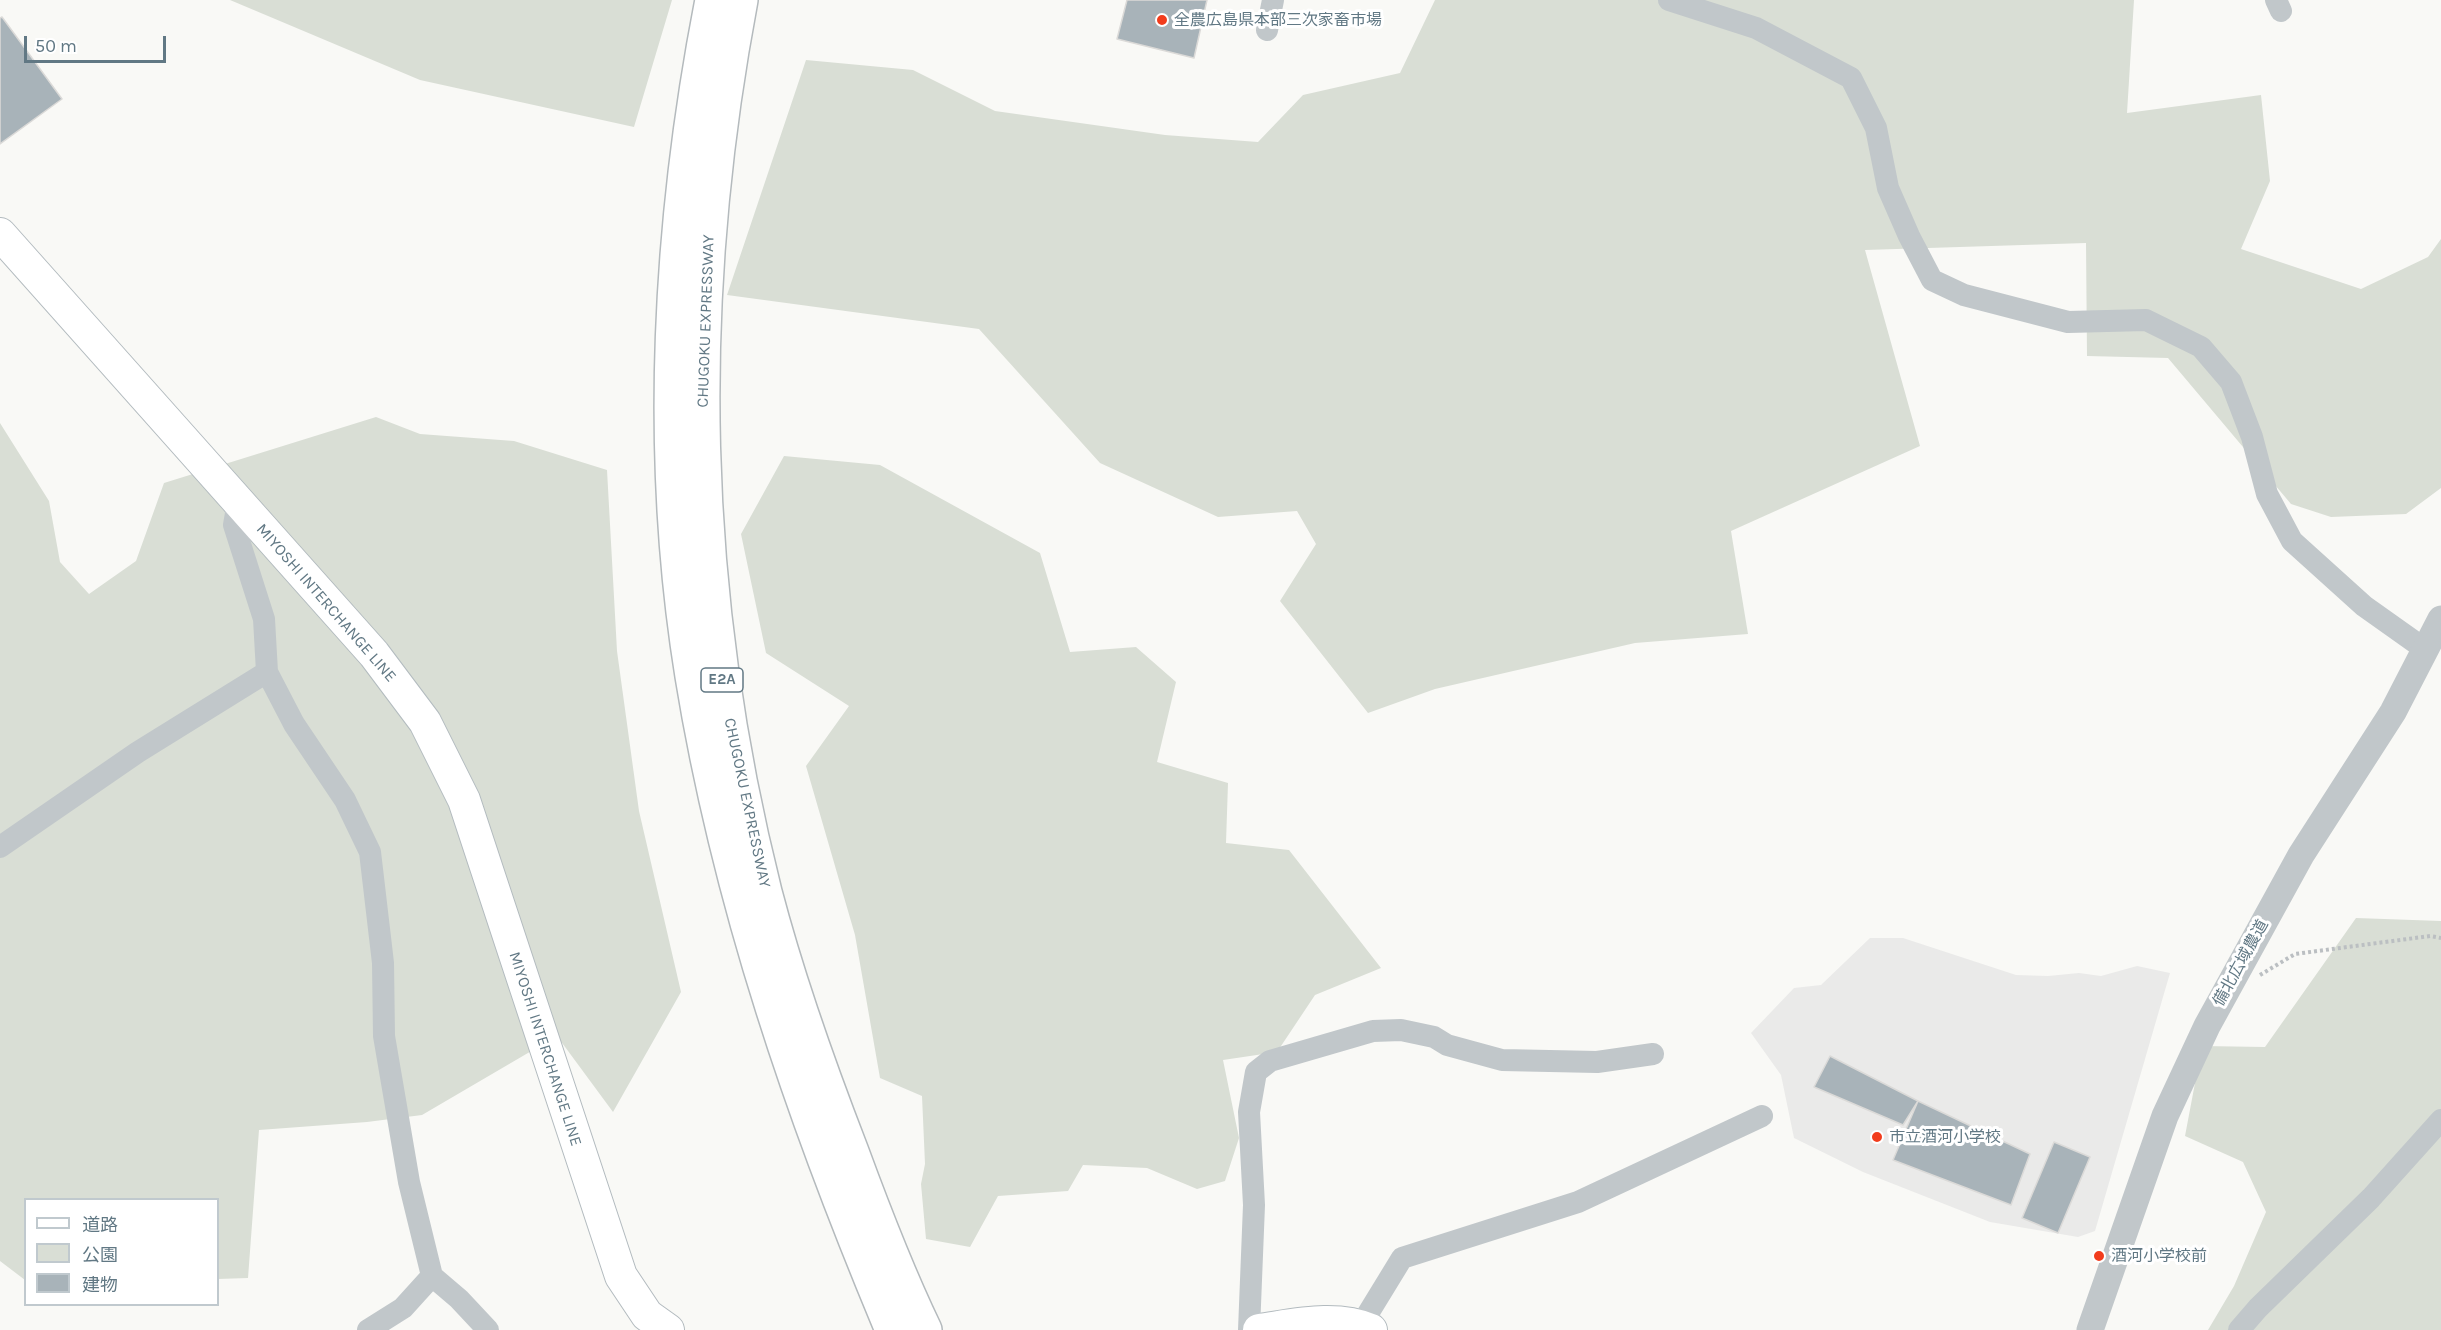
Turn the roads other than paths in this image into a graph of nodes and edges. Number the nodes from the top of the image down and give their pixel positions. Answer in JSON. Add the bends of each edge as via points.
{"nodes":[{"id":1,"x":712,"y":0,"type":"edge"},
{"id":2,"x":741,"y":0,"type":"edge"},
{"id":3,"x":1273,"y":0,"type":"edge"},
{"id":4,"x":1669,"y":0,"type":"edge"},
{"id":5,"x":1267,"y":30,"type":"dead end"},
{"id":6,"x":0,"y":234,"type":"edge"},
{"id":7,"x":238,"y":502,"type":"junction"},
{"id":8,"x":2441,"y":619,"type":"edge"},
{"id":9,"x":2426,"y":650,"type":"junction"},
{"id":10,"x":267,"y":672,"type":"junction"},
{"id":11,"x":0,"y":847,"type":"edge"},
{"id":12,"x":1653,"y":1054,"type":"dead end"},
{"id":13,"x":1762,"y":1116,"type":"dead end"},
{"id":14,"x":2441,"y":1120,"type":"edge"},
{"id":15,"x":432,"y":1276,"type":"junction"},
{"id":16,"x":1366,"y":1328,"type":"edge"},
{"id":17,"x":368,"y":1330,"type":"edge"},
{"id":18,"x":488,"y":1330,"type":"edge"},
{"id":19,"x":668,"y":1330,"type":"edge"},
{"id":20,"x":892,"y":1330,"type":"edge"},
{"id":21,"x":925,"y":1330,"type":"edge"},
{"id":22,"x":1249,"y":1330,"type":"edge"},
{"id":23,"x":1259,"y":1330,"type":"edge"},
{"id":24,"x":2090,"y":1330,"type":"edge"},
{"id":25,"x":2239,"y":1330,"type":"edge"}],
"edges":[{"from":1,"to":20,"type":"highway","name":"CHUGOKU EXPRESSWAY","number":"E2A","via":[[697,77],[688,155],[674,331],[672,447],[692,673],[740,904],[770,1008],[841,1209]]},
{"from":2,"to":21,"type":"highway","name":"CHUGOKU EXPRESSWAY","number":"E2A","via":[[726,76],[711,196],[703,324],[702,454],[709,575],[722,677],[763,883],[799,1007],[866,1189]]},
{"from":3,"to":5,"type":"street"},
{"from":4,"to":9,"type":"street","via":[[1756,28],[1851,78],[1876,128],[1888,188],[1932,280],[1964,295],[2068,322],[2146,320],[2201,347],[2231,382],[2252,437],[2266,494],[2292,542],[2364,606]]},
{"from":6,"to":7,"type":"main road","name":"MIYOSHI INTERCHANGE LINE"},
{"from":7,"to":10,"type":"street","via":[[234,525],[264,619]]},
{"from":7,"to":19,"type":"main road","name":"MIYOSHI INTERCHANGE LINE","via":[[374,654],[425,722],[464,800],[621,1276],[647,1315]]},
{"from":8,"to":9,"type":"street","name":"備北広域農道"},
{"from":9,"to":24,"type":"street","name":"備北広域農道","via":[[2393,712],[2301,855],[2206,1026],[2164,1116]]},
{"from":10,"to":11,"type":"street","via":[[138,752]]},
{"from":10,"to":15,"type":"street","via":[[294,724],[345,800],[370,852],[383,963],[384,1036],[409,1182]]},
{"from":12,"to":22,"type":"street","via":[[1597,1062],[1502,1060],[1401,1030],[1373,1031],[1270,1061],[1256,1072],[1249,1112],[1254,1205]]},
{"from":13,"to":16,"type":"street","via":[[1578,1202],[1402,1258]]},
{"from":14,"to":25,"type":"street"},
{"from":15,"to":17,"type":"street","via":[[403,1308]]},
{"from":15,"to":18,"type":"street"},
{"from":16,"to":23,"type":"main road","via":[[1324,1322]]}]}
